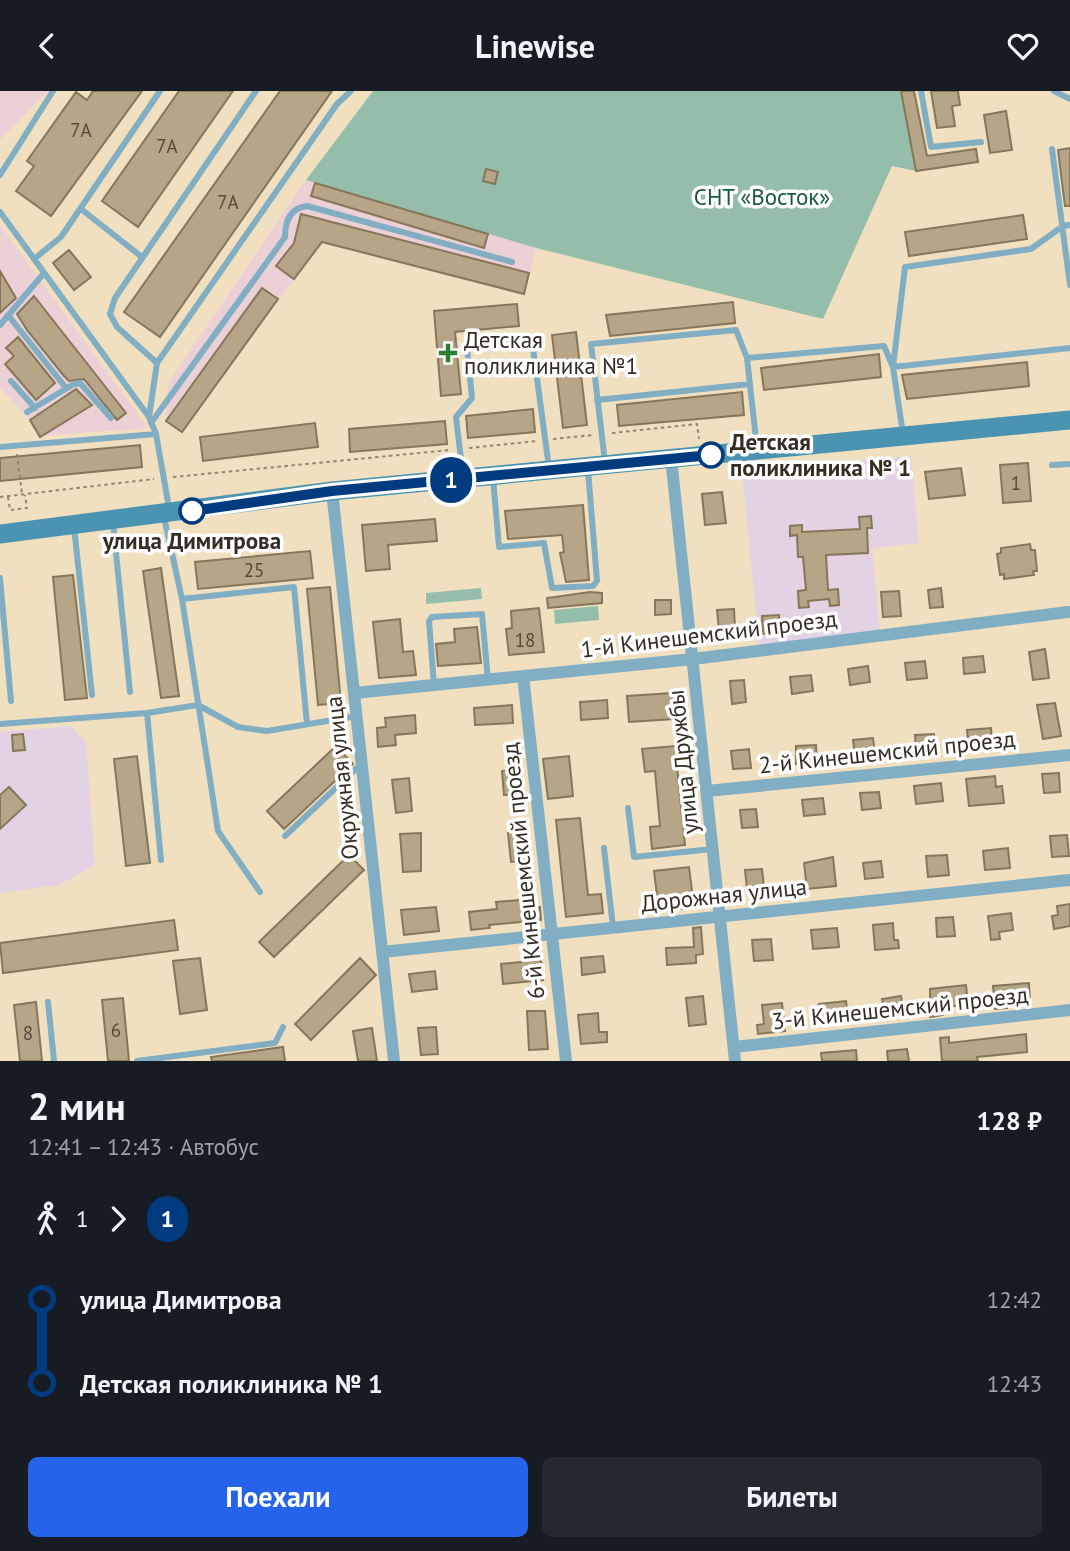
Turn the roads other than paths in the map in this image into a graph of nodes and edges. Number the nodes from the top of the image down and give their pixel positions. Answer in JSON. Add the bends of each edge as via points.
{"nodes":[{"id":1,"x":53,"y":91,"type":"edge"},
{"id":2,"x":160,"y":91,"type":"edge"},
{"id":3,"x":256,"y":91,"type":"edge"},
{"id":4,"x":351,"y":91,"type":"edge"},
{"id":5,"x":921,"y":91,"type":"edge"},
{"id":6,"x":1054,"y":91,"type":"edge"},
{"id":7,"x":1070,"y":99,"type":"edge"},
{"id":8,"x":981,"y":142,"type":"dead end"},
{"id":9,"x":1052,"y":149,"type":"dead end"},
{"id":10,"x":0,"y":176,"type":"edge"},
{"id":11,"x":81,"y":209,"type":"junction"},
{"id":12,"x":0,"y":212,"type":"edge"},
{"id":13,"x":1067,"y":226,"type":"edge"},
{"id":14,"x":142,"y":257,"type":"junction"},
{"id":15,"x":34,"y":259,"type":"junction"},
{"id":16,"x":512,"y":262,"type":"dead end"},
{"id":17,"x":44,"y":273,"type":"junction"},
{"id":18,"x":1070,"y":285,"type":"edge"},
{"id":19,"x":8,"y":315,"type":"junction"},
{"id":20,"x":0,"y":325,"type":"edge"},
{"id":21,"x":1070,"y":348,"type":"edge"},
{"id":22,"x":747,"y":358,"type":"junction"},
{"id":23,"x":158,"y":363,"type":"junction"},
{"id":24,"x":893,"y":367,"type":"junction"},
{"id":25,"x":12,"y":381,"type":"dead end"},
{"id":26,"x":750,"y":384,"type":"junction"},
{"id":27,"x":66,"y":388,"type":"junction"},
{"id":28,"x":597,"y":400,"type":"junction"},
{"id":29,"x":35,"y":408,"type":"junction"},
{"id":30,"x":27,"y":412,"type":"dead end"},
{"id":31,"x":111,"y":418,"type":"dead end"},
{"id":32,"x":1070,"y":419,"type":"edge"},
{"id":33,"x":150,"y":420,"type":"junction"},
{"id":34,"x":156,"y":434,"type":"junction"},
{"id":35,"x":903,"y":436,"type":"junction"},
{"id":36,"x":0,"y":447,"type":"edge"},
{"id":37,"x":758,"y":450,"type":"junction"},
{"id":38,"x":671,"y":459,"type":"junction"},
{"id":39,"x":1070,"y":464,"type":"edge"},
{"id":40,"x":1052,"y":465,"type":"dead end"},
{"id":41,"x":596,"y":466,"type":"junction"},
{"id":42,"x":549,"y":470,"type":"junction"},
{"id":43,"x":493,"y":476,"type":"junction"},
{"id":44,"x":463,"y":479,"type":"junction"},
{"id":45,"x":332,"y":491,"type":"junction"},
{"id":46,"x":167,"y":514,"type":"junction"},
{"id":47,"x":113,"y":521,"type":"junction"},
{"id":48,"x":74,"y":525,"type":"junction"},
{"id":49,"x":0,"y":534,"type":"edge"},
{"id":50,"x":0,"y":578,"type":"edge"},
{"id":51,"x":182,"y":599,"type":"junction"},
{"id":52,"x":1069,"y":612,"type":"edge"},
{"id":53,"x":693,"y":659,"type":"junction"},
{"id":54,"x":523,"y":676,"type":"junction"},
{"id":55,"x":488,"y":680,"type":"junction"},
{"id":56,"x":434,"y":685,"type":"junction"},
{"id":57,"x":130,"y":692,"type":"dead end"},
{"id":58,"x":354,"y":694,"type":"junction"},
{"id":59,"x":92,"y":695,"type":"dead end"},
{"id":60,"x":11,"y":701,"type":"dead end"},
{"id":61,"x":198,"y":705,"type":"junction"},
{"id":62,"x":147,"y":713,"type":"junction"},
{"id":63,"x":357,"y":716,"type":"junction"},
{"id":64,"x":0,"y":724,"type":"edge"},
{"id":65,"x":307,"y":724,"type":"junction"},
{"id":66,"x":1070,"y":755,"type":"edge"},
{"id":67,"x":362,"y":764,"type":"junction"},
{"id":68,"x":707,"y":791,"type":"junction"},
{"id":69,"x":628,"y":808,"type":"dead end"},
{"id":70,"x":285,"y":836,"type":"dead end"},
{"id":71,"x":604,"y":848,"type":"dead end"},
{"id":72,"x":713,"y":849,"type":"junction"},
{"id":73,"x":161,"y":860,"type":"dead end"},
{"id":74,"x":1070,"y":880,"type":"edge"},
{"id":75,"x":260,"y":893,"type":"dead end"},
{"id":76,"x":719,"y":917,"type":"junction"},
{"id":77,"x":613,"y":927,"type":"junction"},
{"id":78,"x":551,"y":933,"type":"junction"},
{"id":79,"x":382,"y":952,"type":"junction"},
{"id":80,"x":48,"y":1002,"type":"dead end"},
{"id":81,"x":1070,"y":1010,"type":"edge"},
{"id":82,"x":283,"y":1027,"type":"dead end"},
{"id":83,"x":734,"y":1047,"type":"junction"},
{"id":84,"x":54,"y":1061,"type":"edge"},
{"id":85,"x":137,"y":1061,"type":"edge"},
{"id":86,"x":394,"y":1061,"type":"edge"},
{"id":87,"x":566,"y":1061,"type":"edge"},
{"id":88,"x":735,"y":1061,"type":"edge"}],
"edges":[{"from":1,"to":10,"type":"lane"},
{"from":2,"to":11,"type":"lane"},
{"from":3,"to":14,"type":"lane"},
{"from":4,"to":23,"type":"lane","via":[[337,104]]},
{"from":5,"to":8,"type":"lane","via":[[931,147]]},
{"from":6,"to":7,"type":"lane"},
{"from":9,"to":13,"type":"lane"},
{"from":11,"to":14,"type":"lane"},
{"from":11,"to":15,"type":"lane","via":[[61,237]]},
{"from":12,"to":15,"type":"lane"},
{"from":13,"to":18,"type":"lane"},
{"from":13,"to":24,"type":"lane","via":[[1031,249],[905,267]]},
{"from":14,"to":23,"type":"lane","via":[[110,314],[117,327]]},
{"from":15,"to":17,"type":"lane"},
{"from":16,"to":33,"type":"lane","via":[[298,207],[289,216],[285,237]]},
{"from":17,"to":19,"type":"lane"},
{"from":17,"to":33,"type":"lane"},
{"from":19,"to":20,"type":"lane"},
{"from":19,"to":27,"type":"lane"},
{"from":21,"to":24,"type":"lane"},
{"from":22,"to":24,"type":"lane","via":[[884,346]]},
{"from":22,"to":26,"type":"lane"},
{"from":22,"to":28,"type":"lane","via":[[736,330],[591,344]]},
{"from":23,"to":33,"type":"lane"},
{"from":24,"to":35,"type":"lane"},
{"from":25,"to":29,"type":"lane"},
{"from":26,"to":28,"type":"lane"},
{"from":26,"to":37,"type":"lane"},
{"from":27,"to":29,"type":"lane"},
{"from":27,"to":31,"type":"lane","via":[[74,383],[87,387]]},
{"from":28,"to":41,"type":"lane","via":[[601,434]]},
{"from":29,"to":30,"type":"lane"},
{"from":32,"to":35,"type":"main road"},
{"from":33,"to":34,"type":"lane"},
{"from":34,"to":36,"type":"lane"},
{"from":34,"to":46,"type":"lane"},
{"from":35,"to":37,"type":"main road"},
{"from":37,"to":38,"type":"main road"},
{"from":38,"to":41,"type":"main road"},
{"from":38,"to":53,"type":"street","name":"улица Дружбы"},
{"from":39,"to":40,"type":"lane"},
{"from":41,"to":42,"type":"main road"},
{"from":41,"to":43,"type":"lane","via":[[597,581],[593,586],[552,588],[546,544],[499,547]]},
{"from":42,"to":43,"type":"main road"},
{"from":42,"to":44,"type":"lane","via":[[532,341],[467,347],[472,398],[456,417]]},
{"from":43,"to":44,"type":"main road"},
{"from":44,"to":45,"type":"main road"},
{"from":45,"to":46,"type":"main road"},
{"from":45,"to":58,"type":"street","name":"Окружная улица"},
{"from":46,"to":47,"type":"main road"},
{"from":46,"to":51,"type":"lane"},
{"from":47,"to":48,"type":"main road"},
{"from":47,"to":57,"type":"lane"},
{"from":48,"to":49,"type":"main road"},
{"from":48,"to":59,"type":"lane"},
{"from":50,"to":60,"type":"lane"},
{"from":51,"to":61,"type":"lane"},
{"from":51,"to":65,"type":"lane","via":[[294,587]]},
{"from":52,"to":53,"type":"street","name":"1-й Кинешемский проезд"},
{"from":53,"to":54,"type":"street","name":"1-й Кинешемский проезд"},
{"from":53,"to":68,"type":"street","name":"улица Дружбы"},
{"from":54,"to":55,"type":"street","name":"1-й Кинешемский проезд"},
{"from":54,"to":78,"type":"street","name":"6-й Кинешемский проезд"},
{"from":55,"to":56,"type":"street","name":"1-й Кинешемский проезд"},
{"from":55,"to":56,"type":"lane","via":[[482,614],[432,617]]},
{"from":56,"to":58,"type":"street","name":"1-й Кинешемский проезд"},
{"from":58,"to":63,"type":"street","name":"Окружная улица"},
{"from":61,"to":62,"type":"lane"},
{"from":61,"to":65,"type":"lane","via":[[238,727],[267,731]]},
{"from":61,"to":75,"type":"lane","via":[[218,831]]},
{"from":62,"to":64,"type":"lane"},
{"from":62,"to":73,"type":"lane"},
{"from":63,"to":65,"type":"lane"},
{"from":63,"to":67,"type":"street","name":"Окружная улица"},
{"from":66,"to":68,"type":"street","name":"2-й Кинешемский проезд"},
{"from":67,"to":70,"type":"lane"},
{"from":67,"to":79,"type":"street","name":"Окружная улица"},
{"from":68,"to":72,"type":"street","name":"улица Дружбы"},
{"from":69,"to":72,"type":"lane","via":[[634,857]]},
{"from":71,"to":77,"type":"lane"},
{"from":72,"to":76,"type":"street","name":"улица Дружбы"},
{"from":74,"to":76,"type":"street","name":"Дорожная улица"},
{"from":76,"to":77,"type":"street","name":"Дорожная улица"},
{"from":76,"to":83,"type":"street","name":"улица Дружбы"},
{"from":77,"to":78,"type":"street","name":"Дорожная улица"},
{"from":78,"to":79,"type":"street","name":"Дорожная улица"},
{"from":78,"to":87,"type":"street","name":"6-й Кинешемский проезд"},
{"from":79,"to":86,"type":"street","name":"Окружная улица"},
{"from":80,"to":84,"type":"lane"},
{"from":81,"to":83,"type":"street","name":"3-й Кинешемский проезд"},
{"from":82,"to":85,"type":"lane","via":[[275,1043]]},
{"from":83,"to":88,"type":"street","name":"улица Дружбы"}]}
